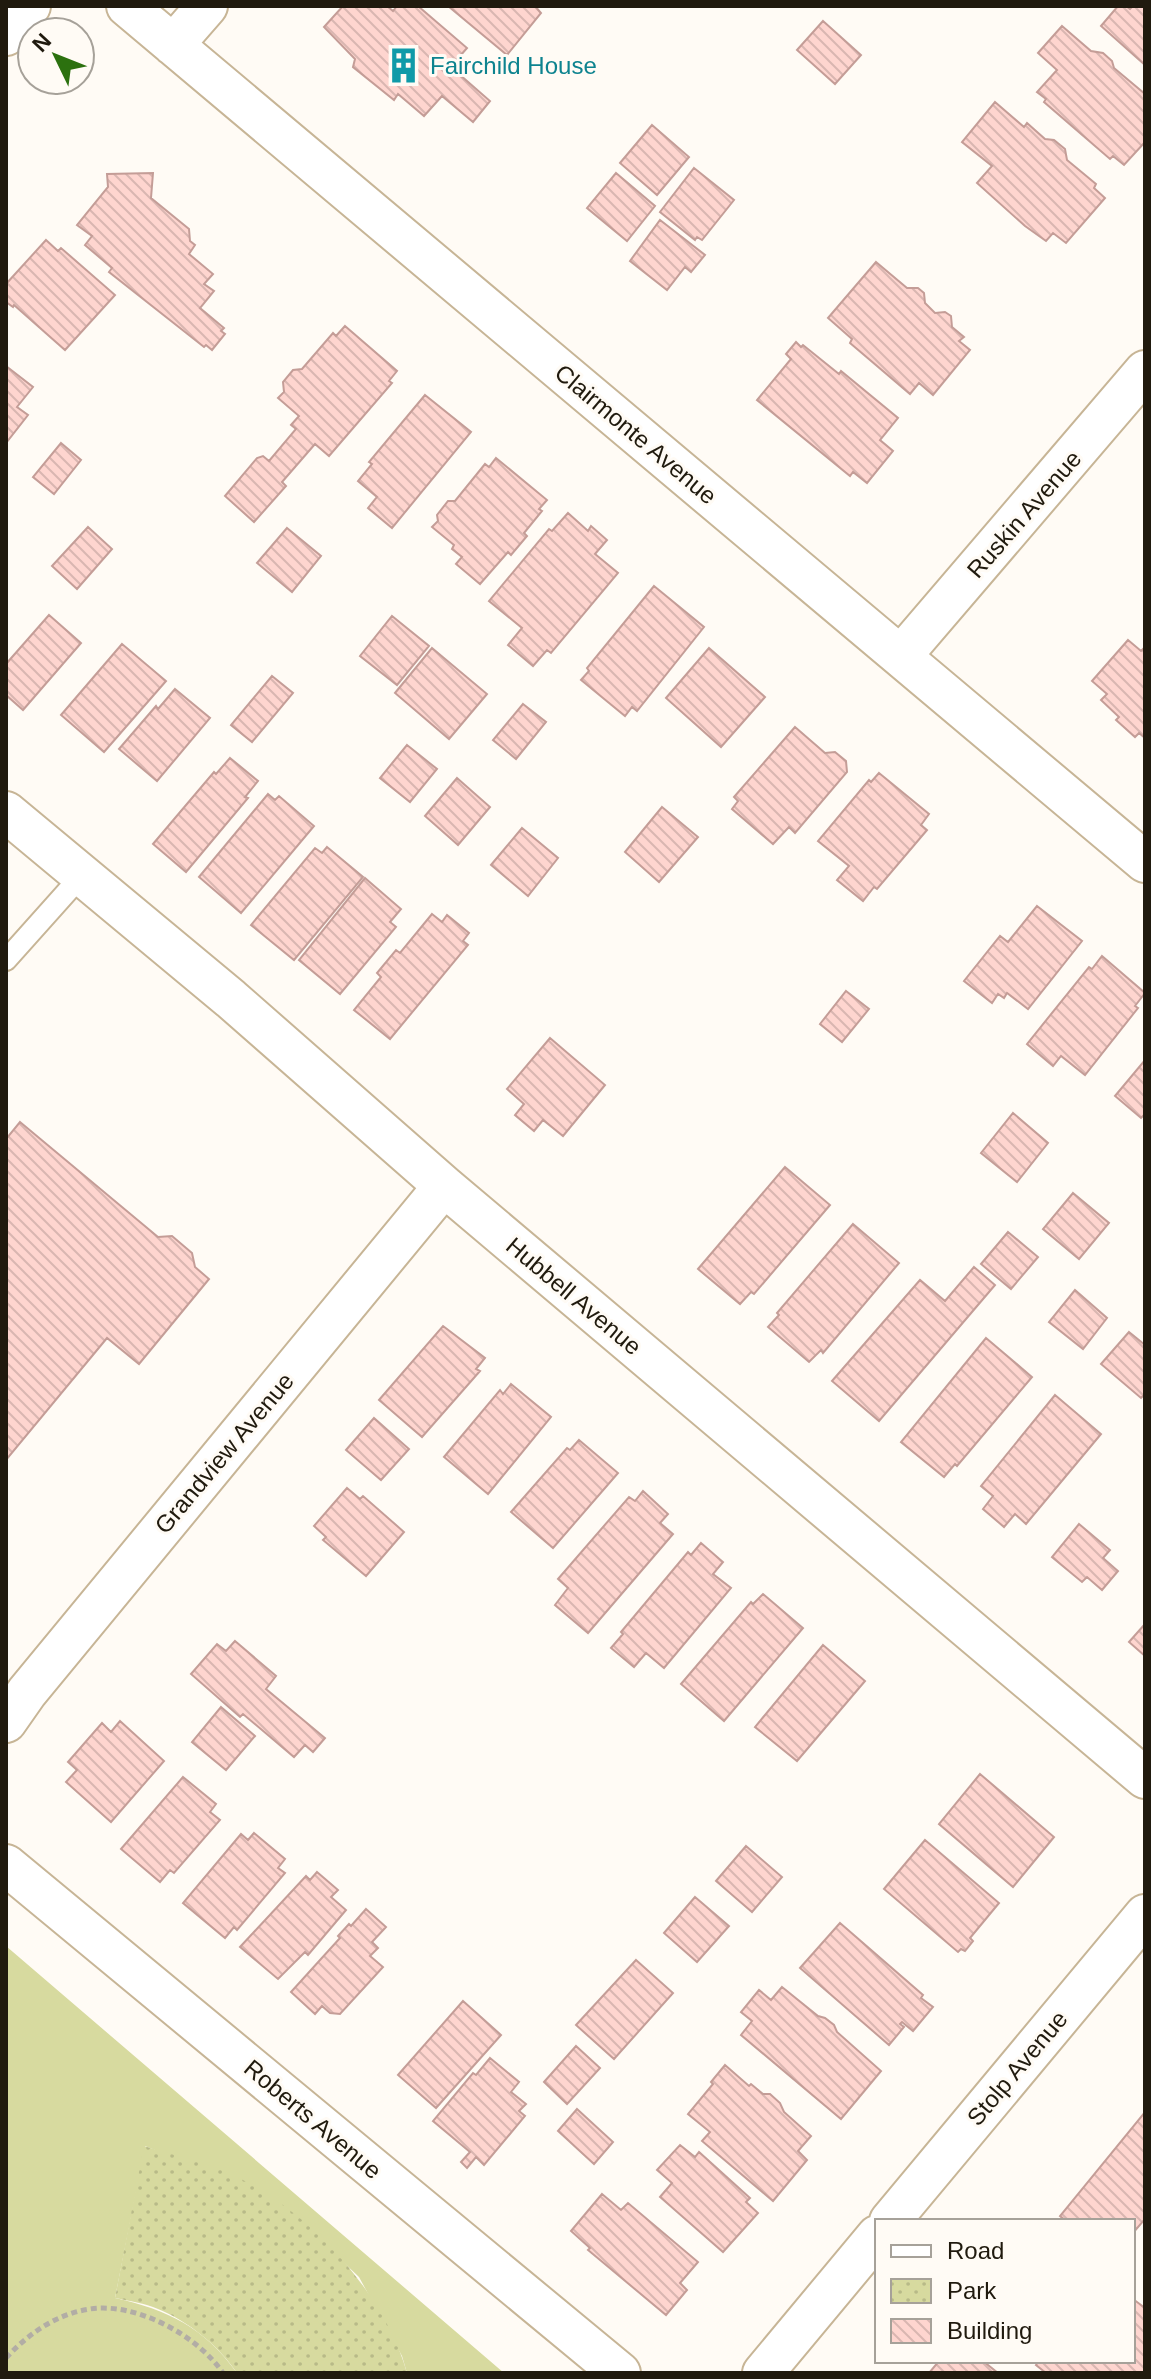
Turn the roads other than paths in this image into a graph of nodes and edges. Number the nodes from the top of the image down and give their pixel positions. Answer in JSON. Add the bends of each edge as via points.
{"nodes":[{"id":1,"x":30,"y":6,"type":"edge"},
{"id":2,"x":127,"y":6,"type":"edge"},
{"id":3,"x":207,"y":6,"type":"edge"},
{"id":4,"x":6,"y":35,"type":"edge"},
{"id":5,"x":173,"y":45,"type":"junction"},
{"id":6,"x":1145,"y":371,"type":"edge"},
{"id":7,"x":901,"y":656,"type":"junction"},
{"id":8,"x":6,"y":812,"type":"edge"},
{"id":9,"x":1145,"y":862,"type":"edge"},
{"id":10,"x":82,"y":875,"type":"junction"},
{"id":11,"x":6,"y":960,"type":"edge"},
{"id":12,"x":444,"y":1186,"type":"junction"},
{"id":13,"x":6,"y":1722,"type":"edge"},
{"id":14,"x":1145,"y":1778,"type":"edge"},
{"id":15,"x":6,"y":1865,"type":"edge"},
{"id":16,"x":1145,"y":1915,"type":"edge"},
{"id":17,"x":892,"y":2219,"type":"edge"},
{"id":18,"x":875,"y":2238,"type":"edge"},
{"id":19,"x":620,"y":2373,"type":"edge"},
{"id":20,"x":763,"y":2373,"type":"edge"}],
"edges":[{"from":1,"to":4,"type":"street"},
{"from":2,"to":5,"type":"street","name":"Clairmonte Avenue"},
{"from":3,"to":5,"type":"street"},
{"from":5,"to":7,"type":"street","name":"Clairmonte Avenue"},
{"from":6,"to":7,"type":"street","name":"Ruskin Avenue"},
{"from":7,"to":9,"type":"street","name":"Clairmonte Avenue"},
{"from":8,"to":10,"type":"street","name":"Hubbell Avenue"},
{"from":10,"to":11,"type":"lane"},
{"from":10,"to":12,"type":"street","name":"Hubbell Avenue"},
{"from":12,"to":13,"type":"street","name":"Grandview Avenue"},
{"from":12,"to":14,"type":"street","name":"Hubbell Avenue"},
{"from":15,"to":19,"type":"street","name":"Roberts Avenue"},
{"from":16,"to":17,"type":"street","name":"Stolp Avenue"},
{"from":18,"to":20,"type":"street"}]}
